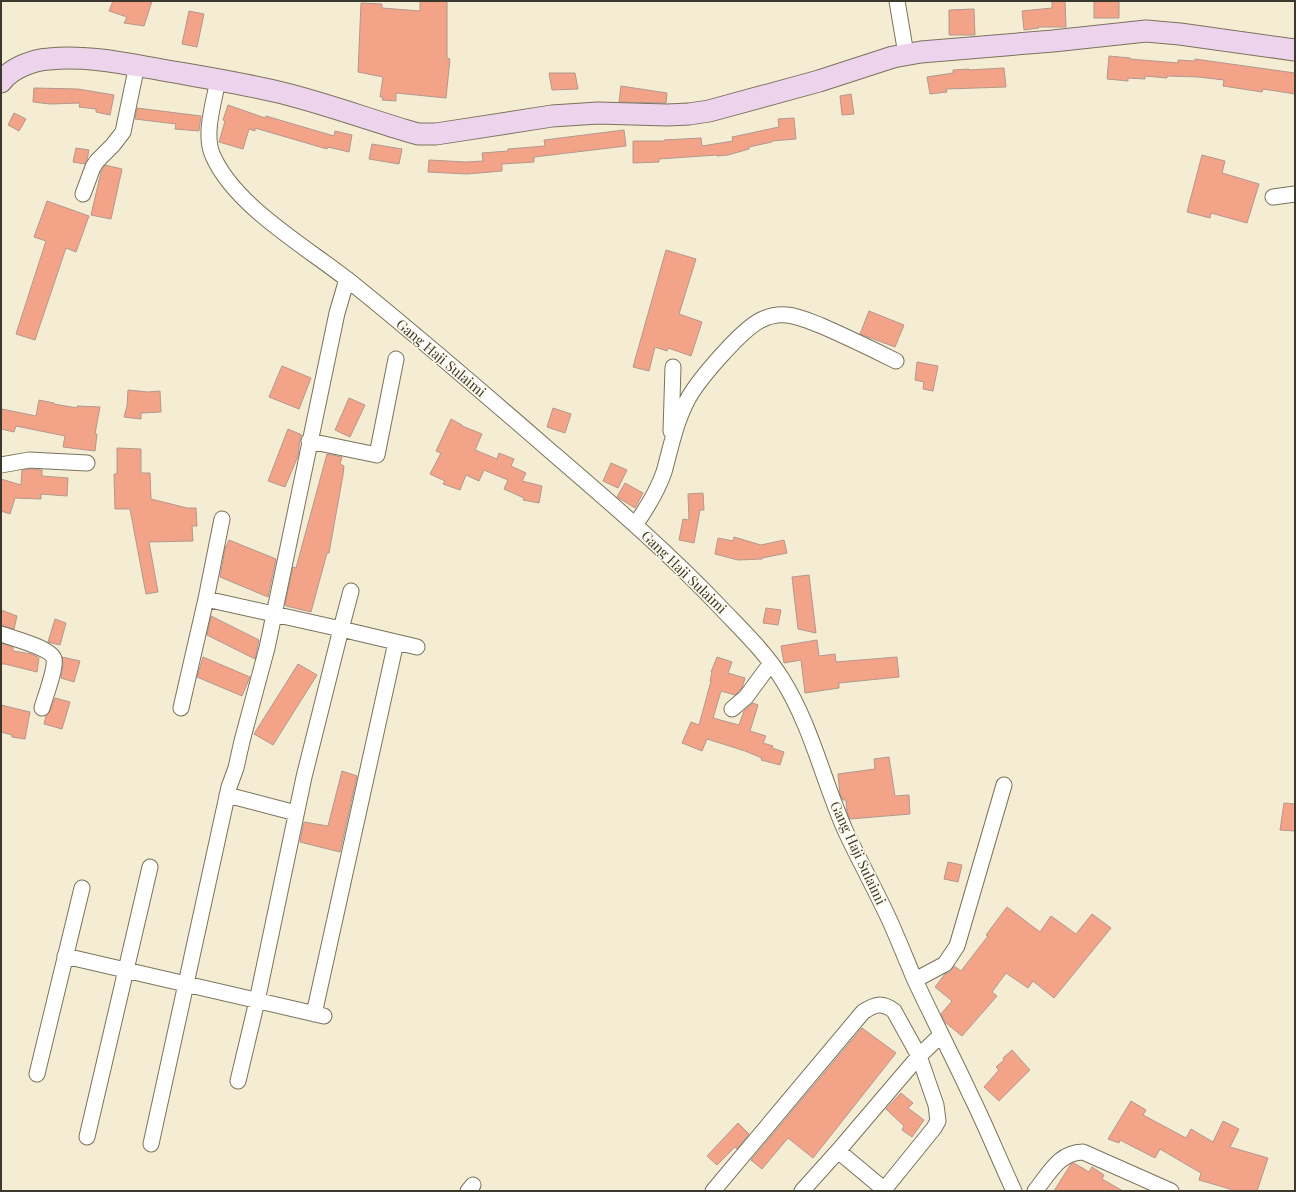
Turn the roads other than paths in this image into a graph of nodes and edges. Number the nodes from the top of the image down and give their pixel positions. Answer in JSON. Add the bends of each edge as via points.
{"nodes":[{"id":1,"x":897,"y":1,"type":"edge"},
{"id":2,"x":1295,"y":50,"type":"edge"},
{"id":3,"x":906,"y":54,"type":"junction"},
{"id":4,"x":137,"y":66,"type":"junction"},
{"id":5,"x":218,"y":80,"type":"junction"},
{"id":6,"x":1,"y":82,"type":"edge"},
{"id":7,"x":83,"y":194,"type":"dead end"},
{"id":8,"x":1295,"y":194,"type":"edge"},
{"id":9,"x":1273,"y":197,"type":"dead end"},
{"id":10,"x":346,"y":279,"type":"junction"},
{"id":11,"x":396,"y":359,"type":"dead end"},
{"id":12,"x":896,"y":361,"type":"dead end"},
{"id":13,"x":673,"y":367,"type":"dead end"},
{"id":14,"x":309,"y":441,"type":"junction"},
{"id":15,"x":671,"y":444,"type":"junction"},
{"id":16,"x":87,"y":463,"type":"dead end"},
{"id":17,"x":1,"y":465,"type":"edge"},
{"id":18,"x":222,"y":519,"type":"dead end"},
{"id":19,"x":635,"y":525,"type":"junction"},
{"id":20,"x":351,"y":591,"type":"dead end"},
{"id":21,"x":206,"y":599,"type":"junction"},
{"id":22,"x":274,"y":615,"type":"junction"},
{"id":23,"x":341,"y":629,"type":"junction"},
{"id":24,"x":1,"y":634,"type":"edge"},
{"id":25,"x":396,"y":642,"type":"junction"},
{"id":26,"x":417,"y":647,"type":"dead end"},
{"id":27,"x":771,"y":663,"type":"junction"},
{"id":28,"x":42,"y":708,"type":"dead end"},
{"id":29,"x":181,"y":708,"type":"dead end"},
{"id":30,"x":732,"y":709,"type":"dead end"},
{"id":31,"x":1004,"y":785,"type":"dead end"},
{"id":32,"x":227,"y":795,"type":"junction"},
{"id":33,"x":296,"y":813,"type":"junction"},
{"id":34,"x":150,"y":867,"type":"dead end"},
{"id":35,"x":82,"y":888,"type":"dead end"},
{"id":36,"x":65,"y":956,"type":"junction"},
{"id":37,"x":126,"y":971,"type":"junction"},
{"id":38,"x":915,"y":980,"type":"junction"},
{"id":39,"x":186,"y":984,"type":"junction"},
{"id":40,"x":258,"y":1001,"type":"junction"},
{"id":41,"x":941,"y":1035,"type":"junction"},
{"id":42,"x":919,"y":1056,"type":"junction"},
{"id":43,"x":37,"y":1074,"type":"dead end"},
{"id":44,"x":238,"y":1081,"type":"dead end"},
{"id":45,"x":87,"y":1137,"type":"dead end"},
{"id":46,"x":151,"y":1144,"type":"dead end"},
{"id":47,"x":838,"y":1152,"type":"junction"},
{"id":48,"x":884,"y":1190,"type":"edge"},
{"id":49,"x":713,"y":1191,"type":"edge"},
{"id":50,"x":802,"y":1191,"type":"edge"},
{"id":51,"x":1014,"y":1191,"type":"edge"},
{"id":52,"x":1035,"y":1191,"type":"edge"},
{"id":53,"x":1171,"y":1191,"type":"edge"}],
"edges":[{"from":1,"to":3,"type":"street"},
{"from":2,"to":3,"type":"street","via":[[1146,31]]},
{"from":3,"to":5,"type":"street","via":[[709,111],[667,115],[604,113],[552,116],[436,134],[418,134],[301,98]]},
{"from":4,"to":5,"type":"street"},
{"from":4,"to":6,"type":"street","via":[[68,57],[48,59],[31,62]]},
{"from":4,"to":7,"type":"street","via":[[123,132],[96,160]]},
{"from":5,"to":10,"type":"street","name":"Gang Haji Sulaimi","via":[[209,138],[211,153],[220,169],[240,195],[265,218]]},
{"from":8,"to":9,"type":"street"},
{"from":10,"to":14,"type":"street"},
{"from":10,"to":19,"type":"street","name":"Gang Haji Sulaimi"},
{"from":11,"to":14,"type":"street","via":[[377,455]]},
{"from":12,"to":15,"type":"street","via":[[795,316],[787,314],[769,317],[746,330],[699,384],[689,397]]},
{"from":13,"to":15,"type":"street"},
{"from":14,"to":22,"type":"street"},
{"from":15,"to":19,"type":"street","via":[[652,500]]},
{"from":16,"to":17,"type":"street","via":[[29,460]]},
{"from":18,"to":21,"type":"street"},
{"from":19,"to":27,"type":"street","name":"Gang Haji Sulaimi","via":[[703,589]]},
{"from":20,"to":23,"type":"street"},
{"from":21,"to":22,"type":"street"},
{"from":21,"to":29,"type":"street"},
{"from":22,"to":23,"type":"street"},
{"from":22,"to":32,"type":"street","via":[[261,673]]},
{"from":23,"to":25,"type":"street"},
{"from":23,"to":33,"type":"street"},
{"from":24,"to":28,"type":"street","via":[[46,650],[52,656],[53,670]]},
{"from":25,"to":26,"type":"street"},
{"from":25,"to":40,"type":"street","via":[[319,1015]]},
{"from":27,"to":30,"type":"street","via":[[746,697]]},
{"from":27,"to":38,"type":"street","name":"Gang Haji Sulaimi","via":[[794,700],[840,818]]},
{"from":31,"to":38,"type":"street","via":[[957,946],[945,964]]},
{"from":32,"to":33,"type":"street"},
{"from":32,"to":39,"type":"street"},
{"from":33,"to":40,"type":"street"},
{"from":34,"to":37,"type":"street"},
{"from":35,"to":36,"type":"street"},
{"from":36,"to":37,"type":"street"},
{"from":36,"to":43,"type":"street"},
{"from":37,"to":39,"type":"street"},
{"from":37,"to":45,"type":"street"},
{"from":38,"to":41,"type":"street","name":"Gang Haji Sulaimi"},
{"from":39,"to":40,"type":"street"},
{"from":39,"to":46,"type":"street"},
{"from":40,"to":44,"type":"street"},
{"from":41,"to":42,"type":"street"},
{"from":41,"to":51,"type":"street","name":"Gang Haji Sulaimi"},
{"from":42,"to":47,"type":"street"},
{"from":42,"to":48,"type":"street","via":[[936,1105],[938,1121]]},
{"from":42,"to":49,"type":"street","via":[[894,1011],[880,1004],[871,1007],[858,1018]]},
{"from":47,"to":48,"type":"street"},
{"from":47,"to":50,"type":"street"},
{"from":52,"to":53,"type":"street","via":[[1061,1159],[1074,1152],[1083,1152]]}]}
